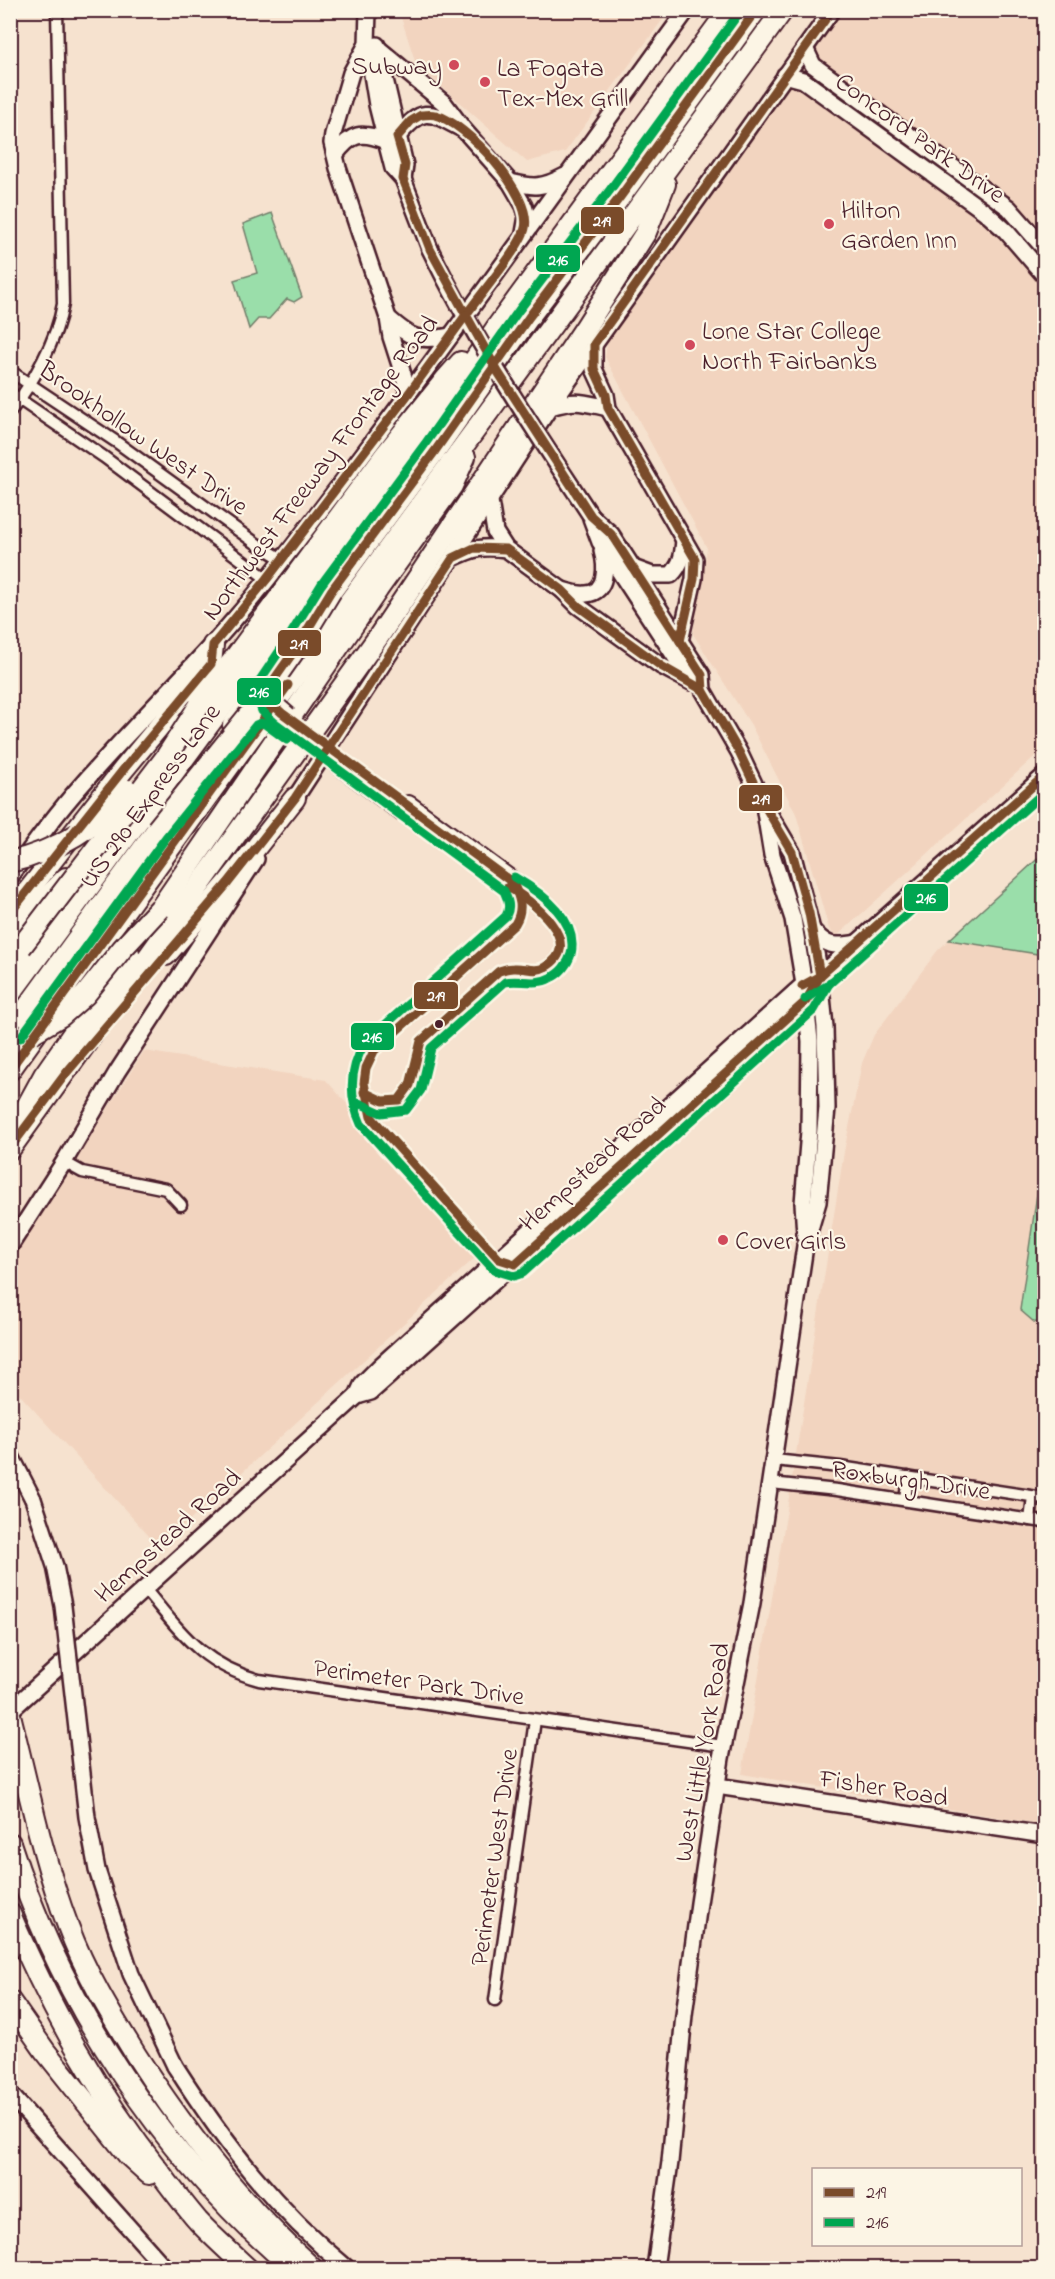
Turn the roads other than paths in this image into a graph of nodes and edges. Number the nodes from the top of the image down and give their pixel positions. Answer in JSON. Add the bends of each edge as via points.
{"nodes":[{"id":1,"x":57,"y":10,"type":"edge"},
{"id":2,"x":687,"y":10,"type":"edge"},
{"id":3,"x":729,"y":10,"type":"edge"},
{"id":4,"x":756,"y":10,"type":"edge"},
{"id":5,"x":783,"y":10,"type":"edge"},
{"id":6,"x":832,"y":10,"type":"edge"},
{"id":7,"x":369,"y":16,"type":"edge"},
{"id":8,"x":373,"y":46,"type":"junction"},
{"id":9,"x":805,"y":48,"type":"junction"},
{"id":10,"x":785,"y":75,"type":"junction"},
{"id":11,"x":464,"y":130,"type":"junction"},
{"id":12,"x":910,"y":136,"type":"junction"},
{"id":13,"x":391,"y":139,"type":"junction"},
{"id":14,"x":900,"y":151,"type":"junction"},
{"id":15,"x":335,"y":155,"type":"junction"},
{"id":16,"x":676,"y":157,"type":"junction"},
{"id":17,"x":567,"y":175,"type":"junction"},
{"id":18,"x":510,"y":182,"type":"junction"},
{"id":19,"x":524,"y":236,"type":"junction"},
{"id":20,"x":1044,"y":248,"type":"edge"},
{"id":21,"x":1044,"y":275,"type":"edge"},
{"id":22,"x":388,"y":318,"type":"junction"},
{"id":23,"x":499,"y":324,"type":"junction"},
{"id":24,"x":450,"y":336,"type":"junction"},
{"id":25,"x":594,"y":344,"type":"junction"},
{"id":26,"x":10,"y":371,"type":"edge"},
{"id":27,"x":30,"y":382,"type":"junction"},
{"id":28,"x":10,"y":393,"type":"edge"},
{"id":29,"x":409,"y":393,"type":"junction"},
{"id":30,"x":21,"y":399,"type":"junction"},
{"id":31,"x":550,"y":407,"type":"junction"},
{"id":32,"x":608,"y":408,"type":"junction"},
{"id":33,"x":10,"y":412,"type":"edge"},
{"id":34,"x":480,"y":426,"type":"junction"},
{"id":35,"x":490,"y":501,"type":"junction"},
{"id":36,"x":591,"y":516,"type":"junction"},
{"id":37,"x":684,"y":539,"type":"junction"},
{"id":38,"x":600,"y":542,"type":"junction"},
{"id":39,"x":506,"y":549,"type":"junction"},
{"id":40,"x":453,"y":558,"type":"junction"},
{"id":41,"x":282,"y":559,"type":"junction"},
{"id":42,"x":633,"y":568,"type":"junction"},
{"id":43,"x":267,"y":579,"type":"junction"},
{"id":44,"x":331,"y":591,"type":"junction"},
{"id":45,"x":562,"y":591,"type":"junction"},
{"id":46,"x":680,"y":641,"type":"junction"},
{"id":47,"x":213,"y":645,"type":"junction"},
{"id":48,"x":697,"y":686,"type":"junction"},
{"id":49,"x":199,"y":706,"type":"junction"},
{"id":50,"x":200,"y":741,"type":"junction"},
{"id":51,"x":1044,"y":776,"type":"edge"},
{"id":52,"x":295,"y":798,"type":"junction"},
{"id":53,"x":763,"y":803,"type":"junction"},
{"id":54,"x":406,"y":809,"type":"junction"},
{"id":55,"x":157,"y":829,"type":"junction"},
{"id":56,"x":10,"y":862,"type":"edge"},
{"id":57,"x":10,"y":877,"type":"edge"},
{"id":58,"x":160,"y":908,"type":"junction"},
{"id":59,"x":10,"y":914,"type":"edge"},
{"id":60,"x":812,"y":930,"type":"junction"},
{"id":61,"x":10,"y":935,"type":"edge"},
{"id":62,"x":858,"y":943,"type":"junction"},
{"id":63,"x":10,"y":964,"type":"edge"},
{"id":64,"x":820,"y":976,"type":"junction"},
{"id":65,"x":804,"y":984,"type":"junction"},
{"id":66,"x":10,"y":994,"type":"edge"},
{"id":67,"x":806,"y":1001,"type":"junction"},
{"id":68,"x":10,"y":1032,"type":"edge"},
{"id":69,"x":10,"y":1042,"type":"edge"},
{"id":70,"x":10,"y":1070,"type":"edge"},
{"id":71,"x":67,"y":1072,"type":"junction"},
{"id":72,"x":10,"y":1141,"type":"edge"},
{"id":73,"x":10,"y":1149,"type":"edge"},
{"id":74,"x":64,"y":1162,"type":"junction"},
{"id":75,"x":181,"y":1205,"type":"dead end"},
{"id":76,"x":805,"y":1245,"type":"junction"},
{"id":77,"x":10,"y":1246,"type":"edge"},
{"id":78,"x":357,"y":1396,"type":"junction"},
{"id":79,"x":10,"y":1454,"type":"edge"},
{"id":80,"x":774,"y":1460,"type":"junction"},
{"id":81,"x":908,"y":1477,"type":"junction"},
{"id":82,"x":771,"y":1483,"type":"junction"},
{"id":83,"x":1033,"y":1497,"type":"junction"},
{"id":84,"x":1044,"y":1498,"type":"edge"},
{"id":85,"x":905,"y":1500,"type":"junction"},
{"id":86,"x":1030,"y":1520,"type":"junction"},
{"id":87,"x":1044,"y":1522,"type":"edge"},
{"id":88,"x":144,"y":1588,"type":"junction"},
{"id":89,"x":10,"y":1713,"type":"edge"},
{"id":90,"x":535,"y":1720,"type":"junction"},
{"id":91,"x":723,"y":1746,"type":"junction"},
{"id":92,"x":717,"y":1786,"type":"junction"},
{"id":93,"x":1044,"y":1835,"type":"edge"},
{"id":94,"x":10,"y":1843,"type":"edge"},
{"id":95,"x":10,"y":1914,"type":"edge"},
{"id":96,"x":10,"y":1984,"type":"edge"},
{"id":97,"x":495,"y":2000,"type":"dead end"},
{"id":98,"x":10,"y":2001,"type":"edge"},
{"id":99,"x":10,"y":2094,"type":"edge"},
{"id":100,"x":83,"y":2097,"type":"junction"},
{"id":101,"x":197,"y":2220,"type":"junction"},
{"id":102,"x":335,"y":2258,"type":"junction"},
{"id":103,"x":165,"y":2268,"type":"edge"},
{"id":104,"x":247,"y":2268,"type":"edge"},
{"id":105,"x":293,"y":2268,"type":"edge"},
{"id":106,"x":312,"y":2268,"type":"edge"},
{"id":107,"x":319,"y":2268,"type":"edge"},
{"id":108,"x":347,"y":2268,"type":"edge"},
{"id":109,"x":655,"y":2268,"type":"edge"}],
"edges":[{"from":1,"to":27,"type":"street","via":[[63,304],[53,340]]},
{"from":2,"to":17,"type":"main road","name":"Northwest Freeway Frontage Road"},
{"from":3,"to":23,"type":"highway"},
{"from":4,"to":44,"type":"highway","name":"US 290 Express Lane"},
{"from":5,"to":16,"type":"highway"},
{"from":6,"to":9,"type":"main road"},
{"from":7,"to":8,"type":"main road","name":"West Little York Road"},
{"from":8,"to":11,"type":"main road","via":[[444,103]]},
{"from":8,"to":13,"type":"main road","name":"West Little York Road","via":[[376,105]]},
{"from":8,"to":15,"type":"main road","via":[[351,73],[333,134]]},
{"from":9,"to":10,"type":"main road"},
{"from":9,"to":12,"type":"main road","name":"Concord Park Drive","via":[[813,65]]},
{"from":10,"to":14,"type":"main road","name":"Concord Park Drive","via":[[803,80]]},
{"from":10,"to":25,"type":"main road"},
{"from":11,"to":13,"type":"main road","via":[[439,116],[419,115]]},
{"from":11,"to":18,"type":"main road"},
{"from":12,"to":14,"type":"main road"},
{"from":12,"to":20,"type":"main road","name":"Concord Park Drive","via":[[1009,208]]},
{"from":13,"to":15,"type":"main road","via":[[353,137]]},
{"from":13,"to":36,"type":"main road","name":"West Little York Road","bridge":true,"via":[[393,168],[403,179],[430,249],[462,310]]},
{"from":14,"to":21,"type":"main road","name":"Concord Park Drive","via":[[985,212]]},
{"from":15,"to":22,"type":"main road"},
{"from":16,"to":34,"type":"highway"},
{"from":16,"to":71,"type":"highway","via":[[646,232],[585,328],[379,636]]},
{"from":17,"to":18,"type":"main road","via":[[545,186]]},
{"from":17,"to":19,"type":"main road","name":"Northwest Freeway Frontage Road"},
{"from":18,"to":19,"type":"main road","via":[[527,216]]},
{"from":19,"to":24,"type":"main road","name":"Northwest Freeway Frontage Road"},
{"from":22,"to":24,"type":"main road","via":[[418,339]]},
{"from":22,"to":29,"type":"main road"},
{"from":23,"to":49,"type":"highway","via":[[420,410]]},
{"from":23,"to":50,"type":"highway"},
{"from":24,"to":29,"type":"main road","name":"Northwest Freeway Frontage Road"},
{"from":25,"to":31,"type":"main road"},
{"from":25,"to":32,"type":"main road","via":[[594,369]]},
{"from":26,"to":27,"type":"street","name":"Brookhollow West Drive"},
{"from":27,"to":30,"type":"street"},
{"from":27,"to":41,"type":"street","name":"Brookhollow West Drive"},
{"from":28,"to":30,"type":"street","name":"Brookhollow West Drive"},
{"from":29,"to":41,"type":"main road","name":"Northwest Freeway Frontage Road"},
{"from":30,"to":33,"type":"street"},
{"from":30,"to":43,"type":"street","name":"Brookhollow West Drive"},
{"from":31,"to":32,"type":"main road","via":[[583,401]]},
{"from":31,"to":35,"type":"main road"},
{"from":32,"to":37,"type":"main road"},
{"from":34,"to":58,"type":"highway","via":[[452,486]]},
{"from":34,"to":70,"type":"highway"},
{"from":35,"to":39,"type":"main road","via":[[495,532]]},
{"from":35,"to":40,"type":"main road"},
{"from":36,"to":38,"type":"main road","name":"West Little York Road"},
{"from":36,"to":42,"type":"main road","name":"West Little York Road","via":[[611,534]]},
{"from":37,"to":42,"type":"main road","via":[[682,557],[671,575],[652,575]]},
{"from":37,"to":46,"type":"main road","via":[[696,569]]},
{"from":38,"to":45,"type":"main road","via":[[605,563],[600,586],[586,594]]},
{"from":38,"to":48,"type":"main road","name":"West Little York Road"},
{"from":39,"to":40,"type":"main road","via":[[474,548]]},
{"from":39,"to":45,"type":"main road"},
{"from":40,"to":52,"type":"main road"},
{"from":41,"to":43,"type":"main road","name":"Northwest Freeway Frontage Road"},
{"from":42,"to":46,"type":"main road","name":"West Little York Road"},
{"from":43,"to":47,"type":"main road","name":"Northwest Freeway Frontage Road"},
{"from":44,"to":54,"type":"highway","bridge":true,"via":[[271,684],[269,696],[282,713]]},
{"from":44,"to":55,"type":"highway","name":"US 290 Express Lane","bridge":true},
{"from":45,"to":48,"type":"main road","via":[[661,666]]},
{"from":46,"to":48,"type":"main road","name":"West Little York Road","via":[[702,675]]},
{"from":47,"to":57,"type":"main road","name":"Northwest Freeway Frontage Road","via":[[86,780]]},
{"from":47,"to":59,"type":"highway","via":[[211,664]]},
{"from":48,"to":53,"type":"main road","name":"West Little York Road","via":[[739,752]]},
{"from":49,"to":56,"type":"highway","bridge":true,"via":[[124,794],[93,824],[60,844]]},
{"from":49,"to":63,"type":"highway","bridge":true,"via":[[166,757]]},
{"from":50,"to":61,"type":"highway"},
{"from":50,"to":66,"type":"highway"},
{"from":51,"to":62,"type":"main road","name":"Hempstead Road"},
{"from":52,"to":71,"type":"highway"},
{"from":52,"to":74,"type":"main road","via":[[117,1072]]},
{"from":53,"to":60,"type":"main road","name":"West Little York Road","via":[[792,852]]},
{"from":53,"to":65,"type":"main road","name":"West Little York Road","via":[[772,855],[793,919]]},
{"from":54,"to":54,"type":"highway","via":[[513,883],[517,890],[510,888]]},
{"from":54,"to":55,"type":"highway","bridge":true,"via":[[278,718],[259,710],[248,716]]},
{"from":55,"to":68,"type":"highway","name":"US 290 Express Lane"},
{"from":58,"to":69,"type":"highway","bridge":true,"via":[[85,995],[61,1016]]},
{"from":58,"to":72,"type":"highway","bridge":true,"via":[[44,1075]]},
{"from":60,"to":62,"type":"main road","via":[[827,944]]},
{"from":60,"to":64,"type":"main road","name":"West Little York Road"},
{"from":62,"to":64,"type":"main road","name":"Hempstead Road"},
{"from":64,"to":65,"type":"main road","name":"Hempstead Road"},
{"from":64,"to":67,"type":"main road","name":"Hempstead Road"},
{"from":64,"to":76,"type":"main road","name":"West Little York Road","via":[[827,1108],[818,1202]]},
{"from":65,"to":67,"type":"main road","name":"West Little York Road"},
{"from":65,"to":78,"type":"main road","name":"Hempstead Road","via":[[380,1366],[363,1383]]},
{"from":67,"to":76,"type":"main road","name":"West Little York Road","via":[[810,1095],[803,1203]]},
{"from":67,"to":78,"type":"main road","name":"Hempstead Road","via":[[371,1392]]},
{"from":71,"to":73,"type":"highway"},
{"from":74,"to":75,"type":"street","via":[[82,1172],[166,1189]]},
{"from":74,"to":77,"type":"main road"},
{"from":76,"to":80,"type":"main road","name":"West Little York Road"},
{"from":78,"to":88,"type":"main road","name":"Hempstead Road"},
{"from":79,"to":102,"type":"main road","bridge":true,"via":[[33,1499],[55,1566],[87,1817],[97,1870],[131,1974],[175,2066],[223,2139],[269,2195]]},
{"from":80,"to":81,"type":"street","name":"Roxburgh Drive"},
{"from":80,"to":82,"type":"main road","name":"West Little York Road"},
{"from":81,"to":83,"type":"street","name":"Roxburgh Drive"},
{"from":81,"to":85,"type":"street"},
{"from":82,"to":85,"type":"street","name":"Roxburgh Drive"},
{"from":82,"to":91,"type":"main road","name":"West Little York Road"},
{"from":83,"to":84,"type":"street","name":"Roxburgh Drive"},
{"from":83,"to":86,"type":"street"},
{"from":85,"to":86,"type":"street","name":"Roxburgh Drive"},
{"from":86,"to":87,"type":"street","name":"Roxburgh Drive"},
{"from":88,"to":89,"type":"main road","name":"Hempstead Road"},
{"from":88,"to":90,"type":"street","name":"Perimeter Park Drive","via":[[205,1656],[249,1677]]},
{"from":89,"to":106,"type":"highway","via":[[51,1876],[76,1946],[102,1998],[159,2090],[208,2157]]},
{"from":90,"to":91,"type":"street","name":"Perimeter Park Drive"},
{"from":90,"to":97,"type":"street","name":"Perimeter West Drive"},
{"from":91,"to":92,"type":"main road","name":"West Little York Road"},
{"from":92,"to":93,"type":"main road","name":"Fisher Road"},
{"from":92,"to":109,"type":"main road","name":"West Little York Road","via":[[689,1976]]},
{"from":94,"to":105,"type":"highway","via":[[57,1958],[123,2075],[204,2181]]},
{"from":95,"to":101,"type":"highway","via":[[60,2022],[97,2086]]},
{"from":96,"to":100,"type":"highway"},
{"from":98,"to":100,"type":"highway"},
{"from":99,"to":103,"type":"main road"},
{"from":100,"to":101,"type":"highway","via":[[128,2155]]},
{"from":101,"to":104,"type":"highway"},
{"from":102,"to":107,"type":"main road"},
{"from":102,"to":108,"type":"main road"}]}
